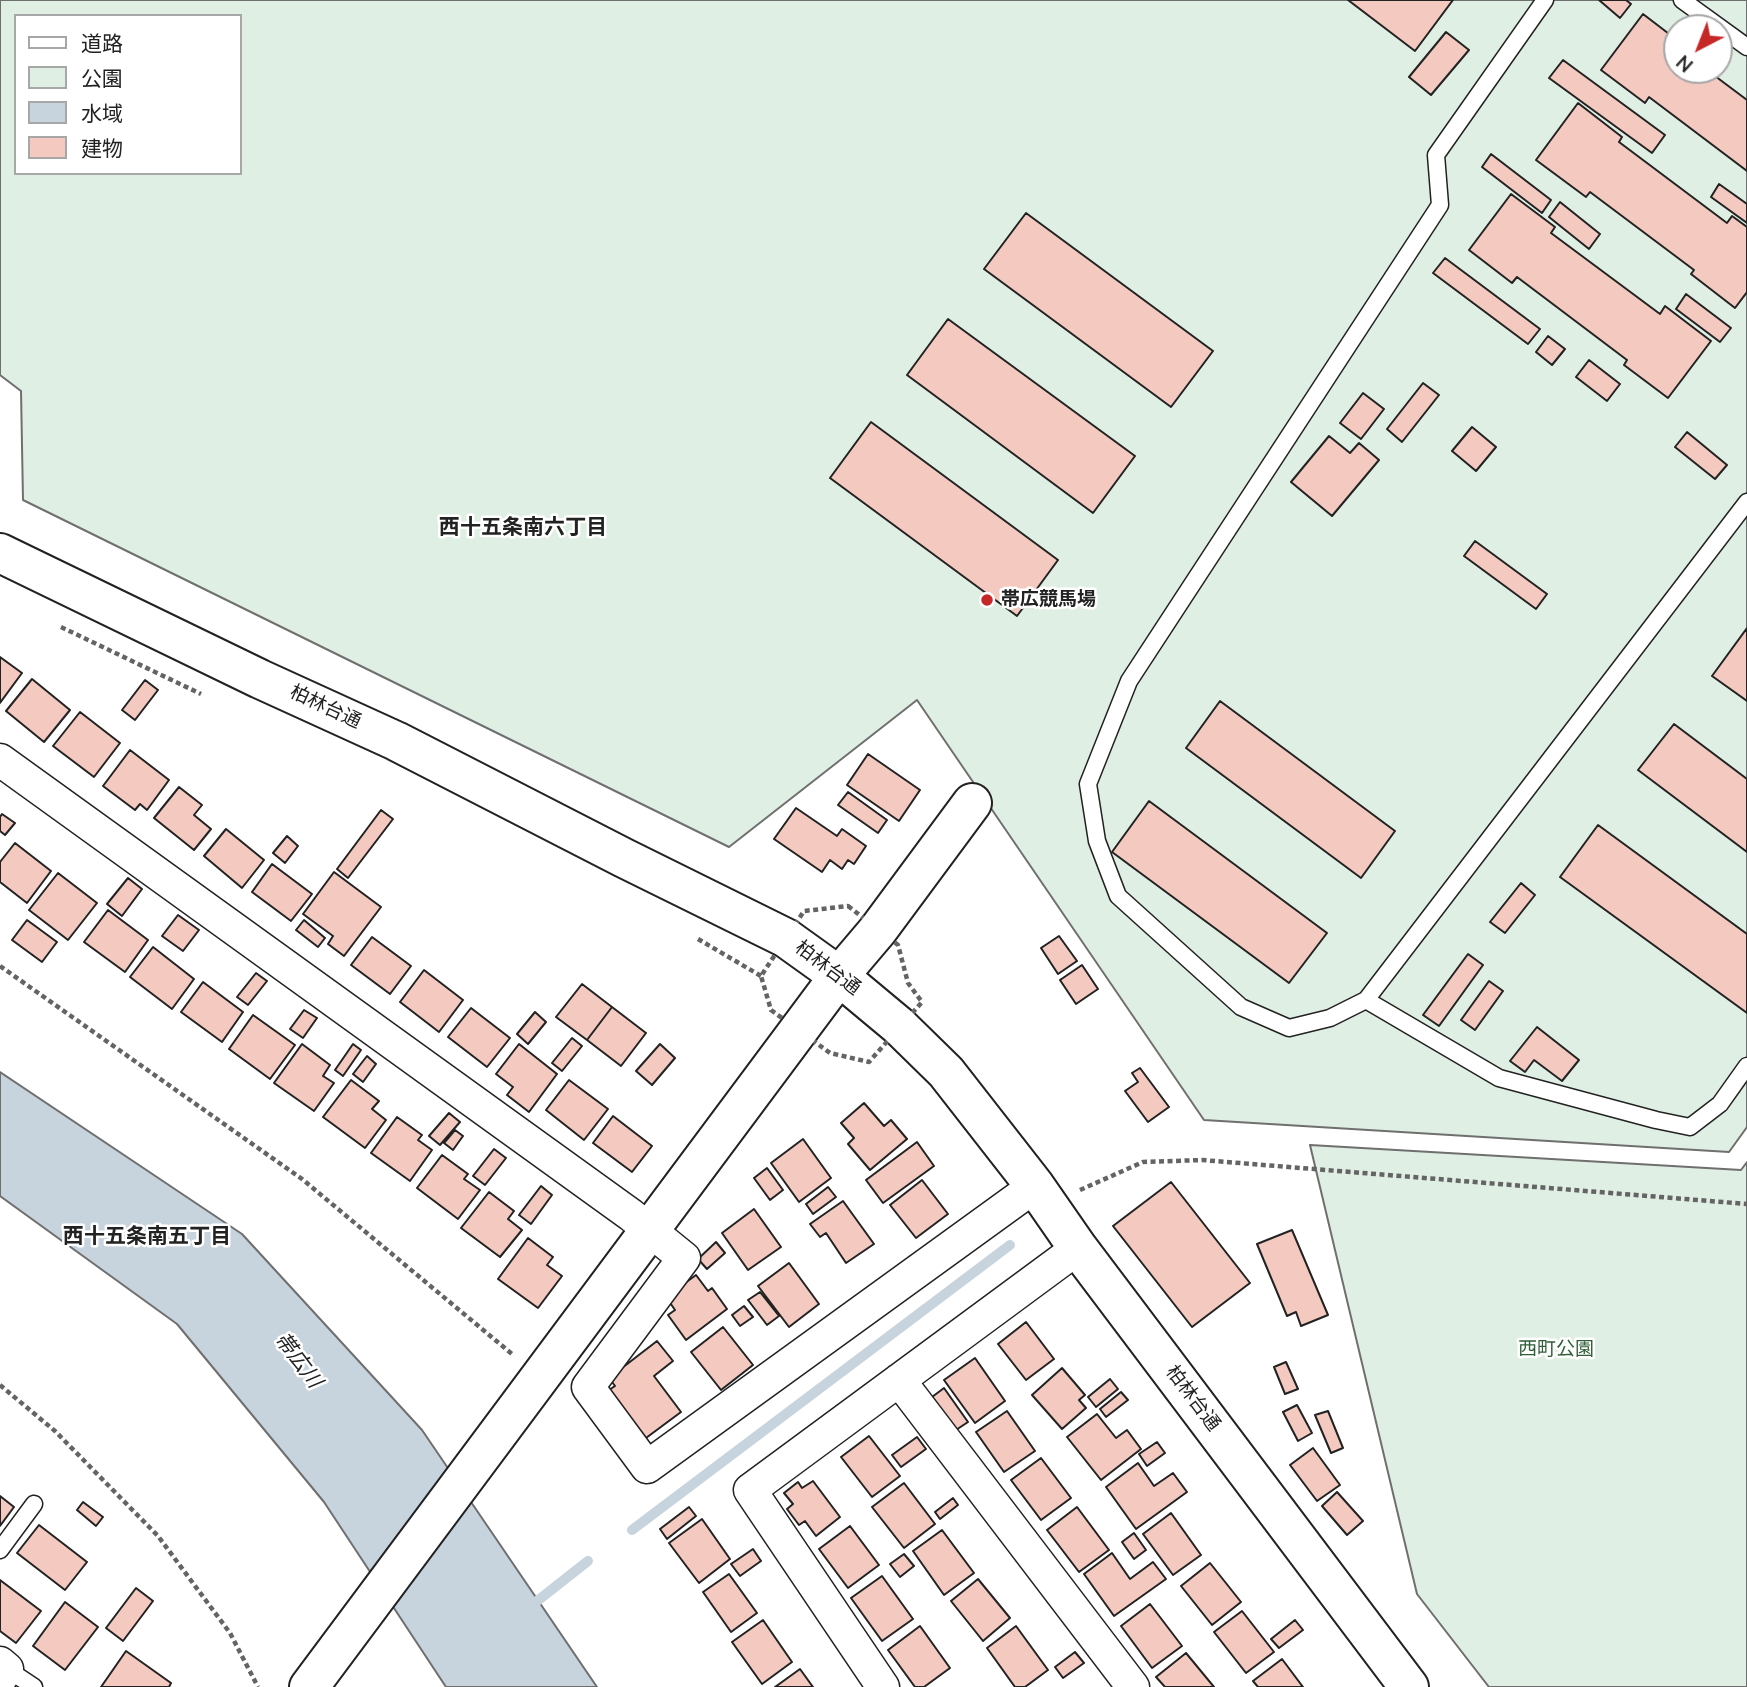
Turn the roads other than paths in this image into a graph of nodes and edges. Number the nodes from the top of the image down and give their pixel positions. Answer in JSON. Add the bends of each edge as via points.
{"nodes":[{"id":1,"x":1545,"y":0,"type":"edge"},
{"id":2,"x":1682,"y":0,"type":"edge"},
{"id":3,"x":1747,"y":47,"type":"edge"},
{"id":4,"x":1747,"y":502,"type":"edge"},
{"id":5,"x":0,"y":552,"type":"edge"},
{"id":6,"x":0,"y":760,"type":"edge"},
{"id":7,"x":972,"y":803,"type":"dead end"},
{"id":8,"x":839,"y":976,"type":"junction"},
{"id":9,"x":1366,"y":999,"type":"junction"},
{"id":10,"x":1747,"y":1066,"type":"edge"},
{"id":11,"x":1035,"y":1186,"type":"junction"},
{"id":12,"x":650,"y":1229,"type":"junction"},
{"id":13,"x":1078,"y":1248,"type":"junction"},
{"id":14,"x":899,"y":1380,"type":"junction"},
{"id":15,"x":34,"y":1504,"type":"dead end"},
{"id":16,"x":0,"y":1550,"type":"edge"},
{"id":17,"x":3,"y":1670,"type":"edge"},
{"id":18,"x":34,"y":1687,"type":"edge"},
{"id":19,"x":309,"y":1687,"type":"edge"},
{"id":20,"x":883,"y":1687,"type":"edge"},
{"id":21,"x":1133,"y":1687,"type":"edge"},
{"id":22,"x":1409,"y":1687,"type":"edge"}],
"edges":[{"from":1,"to":9,"type":"lane","via":[[1436,156],[1440,205],[1129,681],[1088,784],[1097,841],[1118,896],[1241,1007],[1289,1028],[1330,1018]]},
{"from":2,"to":3,"type":"lane"},
{"from":4,"to":9,"type":"lane"},
{"from":5,"to":8,"type":"street","name":"柏林台通","via":[[396,741],[786,938]]},
{"from":6,"to":12,"type":"street"},
{"from":7,"to":8,"type":"street"},
{"from":8,"to":11,"type":"street","name":"柏林台通","via":[[946,1072]]},
{"from":8,"to":12,"type":"street"},
{"from":9,"to":10,"type":"lane","via":[[1499,1078],[1690,1127],[1720,1104]]},
{"from":11,"to":12,"type":"street","via":[[647,1467],[588,1387],[684,1258]]},
{"from":11,"to":13,"type":"street","name":"柏林台通"},
{"from":12,"to":19,"type":"street"},
{"from":13,"to":14,"type":"street"},
{"from":13,"to":22,"type":"street","name":"柏林台通"},
{"from":14,"to":20,"type":"street","via":[[750,1490]]},
{"from":14,"to":21,"type":"street"},
{"from":15,"to":16,"type":"lane"},
{"from":17,"to":18,"type":"lane"}]}
